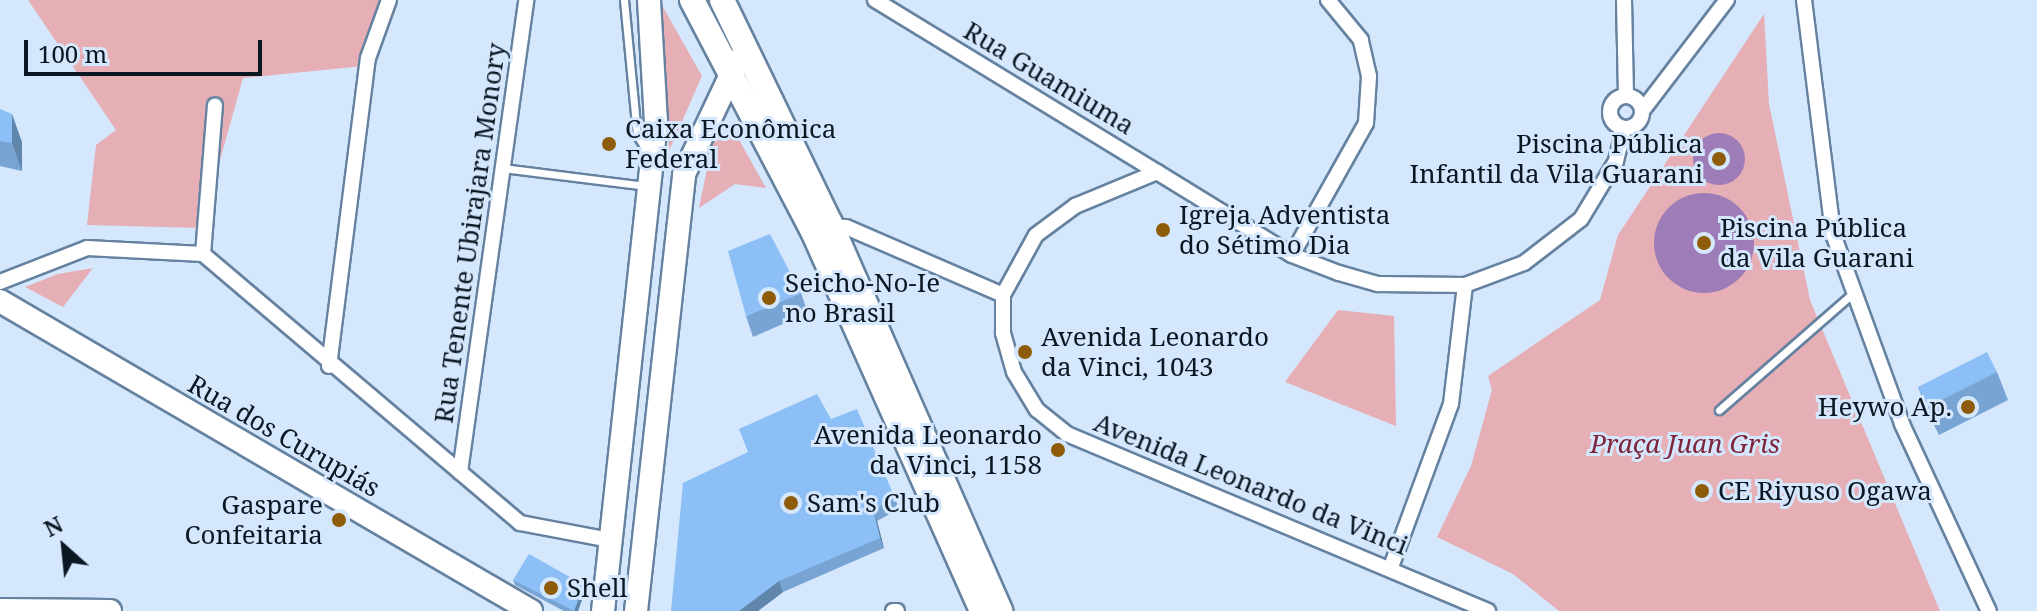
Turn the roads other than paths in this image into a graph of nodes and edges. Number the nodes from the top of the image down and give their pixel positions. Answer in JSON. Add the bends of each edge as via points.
{"nodes":[{"id":1,"x":389,"y":0,"type":"edge"},
{"id":2,"x":526,"y":0,"type":"edge"},
{"id":3,"x":624,"y":0,"type":"edge"},
{"id":4,"x":649,"y":0,"type":"edge"},
{"id":5,"x":692,"y":0,"type":"edge"},
{"id":6,"x":722,"y":0,"type":"edge"},
{"id":7,"x":875,"y":0,"type":"edge"},
{"id":8,"x":1328,"y":0,"type":"edge"},
{"id":9,"x":1624,"y":0,"type":"edge"},
{"id":10,"x":1727,"y":0,"type":"edge"},
{"id":11,"x":1804,"y":0,"type":"edge"},
{"id":12,"x":744,"y":48,"type":"junction"},
{"id":13,"x":731,"y":74,"type":"junction"},
{"id":14,"x":1626,"y":96,"type":"junction"},
{"id":15,"x":215,"y":105,"type":"dead end"},
{"id":16,"x":1642,"y":111,"type":"junction"},
{"id":17,"x":1624,"y":128,"type":"junction"},
{"id":18,"x":651,"y":158,"type":"junction"},
{"id":19,"x":502,"y":168,"type":"junction"},
{"id":20,"x":1157,"y":172,"type":"junction"},
{"id":21,"x":648,"y":186,"type":"junction"},
{"id":22,"x":822,"y":227,"type":"junction"},
{"id":23,"x":203,"y":254,"type":"junction"},
{"id":24,"x":1292,"y":255,"type":"junction"},
{"id":25,"x":0,"y":282,"type":"edge"},
{"id":26,"x":1465,"y":285,"type":"junction"},
{"id":27,"x":1852,"y":294,"type":"junction"},
{"id":28,"x":1003,"y":295,"type":"junction"},
{"id":29,"x":3,"y":306,"type":"edge"},
{"id":30,"x":329,"y":366,"type":"junction"},
{"id":31,"x":1719,"y":410,"type":"dead end"},
{"id":32,"x":460,"y":472,"type":"junction"},
{"id":33,"x":610,"y":540,"type":"junction"},
{"id":34,"x":1391,"y":567,"type":"junction"},
{"id":35,"x":0,"y":610,"type":"edge"},
{"id":36,"x":110,"y":611,"type":"edge"},
{"id":37,"x":531,"y":611,"type":"edge"},
{"id":38,"x":603,"y":611,"type":"edge"},
{"id":39,"x":636,"y":611,"type":"edge"},
{"id":40,"x":982,"y":611,"type":"edge"},
{"id":41,"x":1000,"y":611,"type":"edge"},
{"id":42,"x":1488,"y":611,"type":"edge"},
{"id":43,"x":1989,"y":611,"type":"edge"}],
"edges":[{"from":1,"to":30,"type":"street","via":[[368,58]]},
{"from":2,"to":19,"type":"street","name":"Rua Tenente Ubirajara Monory"},
{"from":3,"to":18,"type":"lane","via":[[637,135]]},
{"from":4,"to":18,"type":"main road","via":[[655,46]]},
{"from":5,"to":13,"type":"main road"},
{"from":6,"to":12,"type":"main road"},
{"from":7,"to":20,"type":"street","name":"Rua Guamiuma"},
{"from":8,"to":24,"type":"street","via":[[1361,40],[1369,76],[1366,123]]},
{"from":9,"to":14,"type":"street"},
{"from":10,"to":16,"type":"street"},
{"from":11,"to":27,"type":"street","via":[[1818,150]]},
{"from":12,"to":13,"type":"main road"},
{"from":12,"to":22,"type":"main road"},
{"from":13,"to":22,"type":"main road"},
{"from":13,"to":39,"type":"main road","via":[[684,174]]},
{"from":14,"to":16,"type":"street"},
{"from":14,"to":17,"type":"street","via":[[1610,113]]},
{"from":15,"to":23,"type":"street"},
{"from":16,"to":17,"type":"street","via":[[1639,121]]},
{"from":17,"to":26,"type":"street","via":[[1616,161],[1581,219],[1524,263]]},
{"from":18,"to":21,"type":"main road"},
{"from":19,"to":21,"type":"lane"},
{"from":19,"to":32,"type":"street","name":"Rua Tenente Ubirajara Monory"},
{"from":20,"to":24,"type":"street"},
{"from":20,"to":28,"type":"street","name":"Avenida Leonardo da Vinci","via":[[1075,206],[1036,235]]},
{"from":21,"to":33,"type":"main road"},
{"from":22,"to":28,"type":"street"},
{"from":22,"to":40,"type":"main road"},
{"from":22,"to":41,"type":"main road"},
{"from":23,"to":25,"type":"street","via":[[87,248]]},
{"from":23,"to":30,"type":"street"},
{"from":24,"to":26,"type":"street","via":[[1378,284]]},
{"from":26,"to":34,"type":"street","via":[[1451,404]]},
{"from":27,"to":31,"type":"lane"},
{"from":27,"to":43,"type":"street","via":[[1902,424]]},
{"from":28,"to":34,"type":"street","name":"Avenida Leonardo da Vinci","via":[[1003,333],[1014,372],[1037,410],[1067,434]]},
{"from":29,"to":37,"type":"main road","name":"Rua dos Curupiás"},
{"from":30,"to":32,"type":"street"},
{"from":32,"to":33,"type":"street","via":[[520,523]]},
{"from":33,"to":38,"type":"main road"},
{"from":34,"to":42,"type":"street","name":"Avenida Leonardo da Vinci"},
{"from":35,"to":36,"type":"main road"}]}
